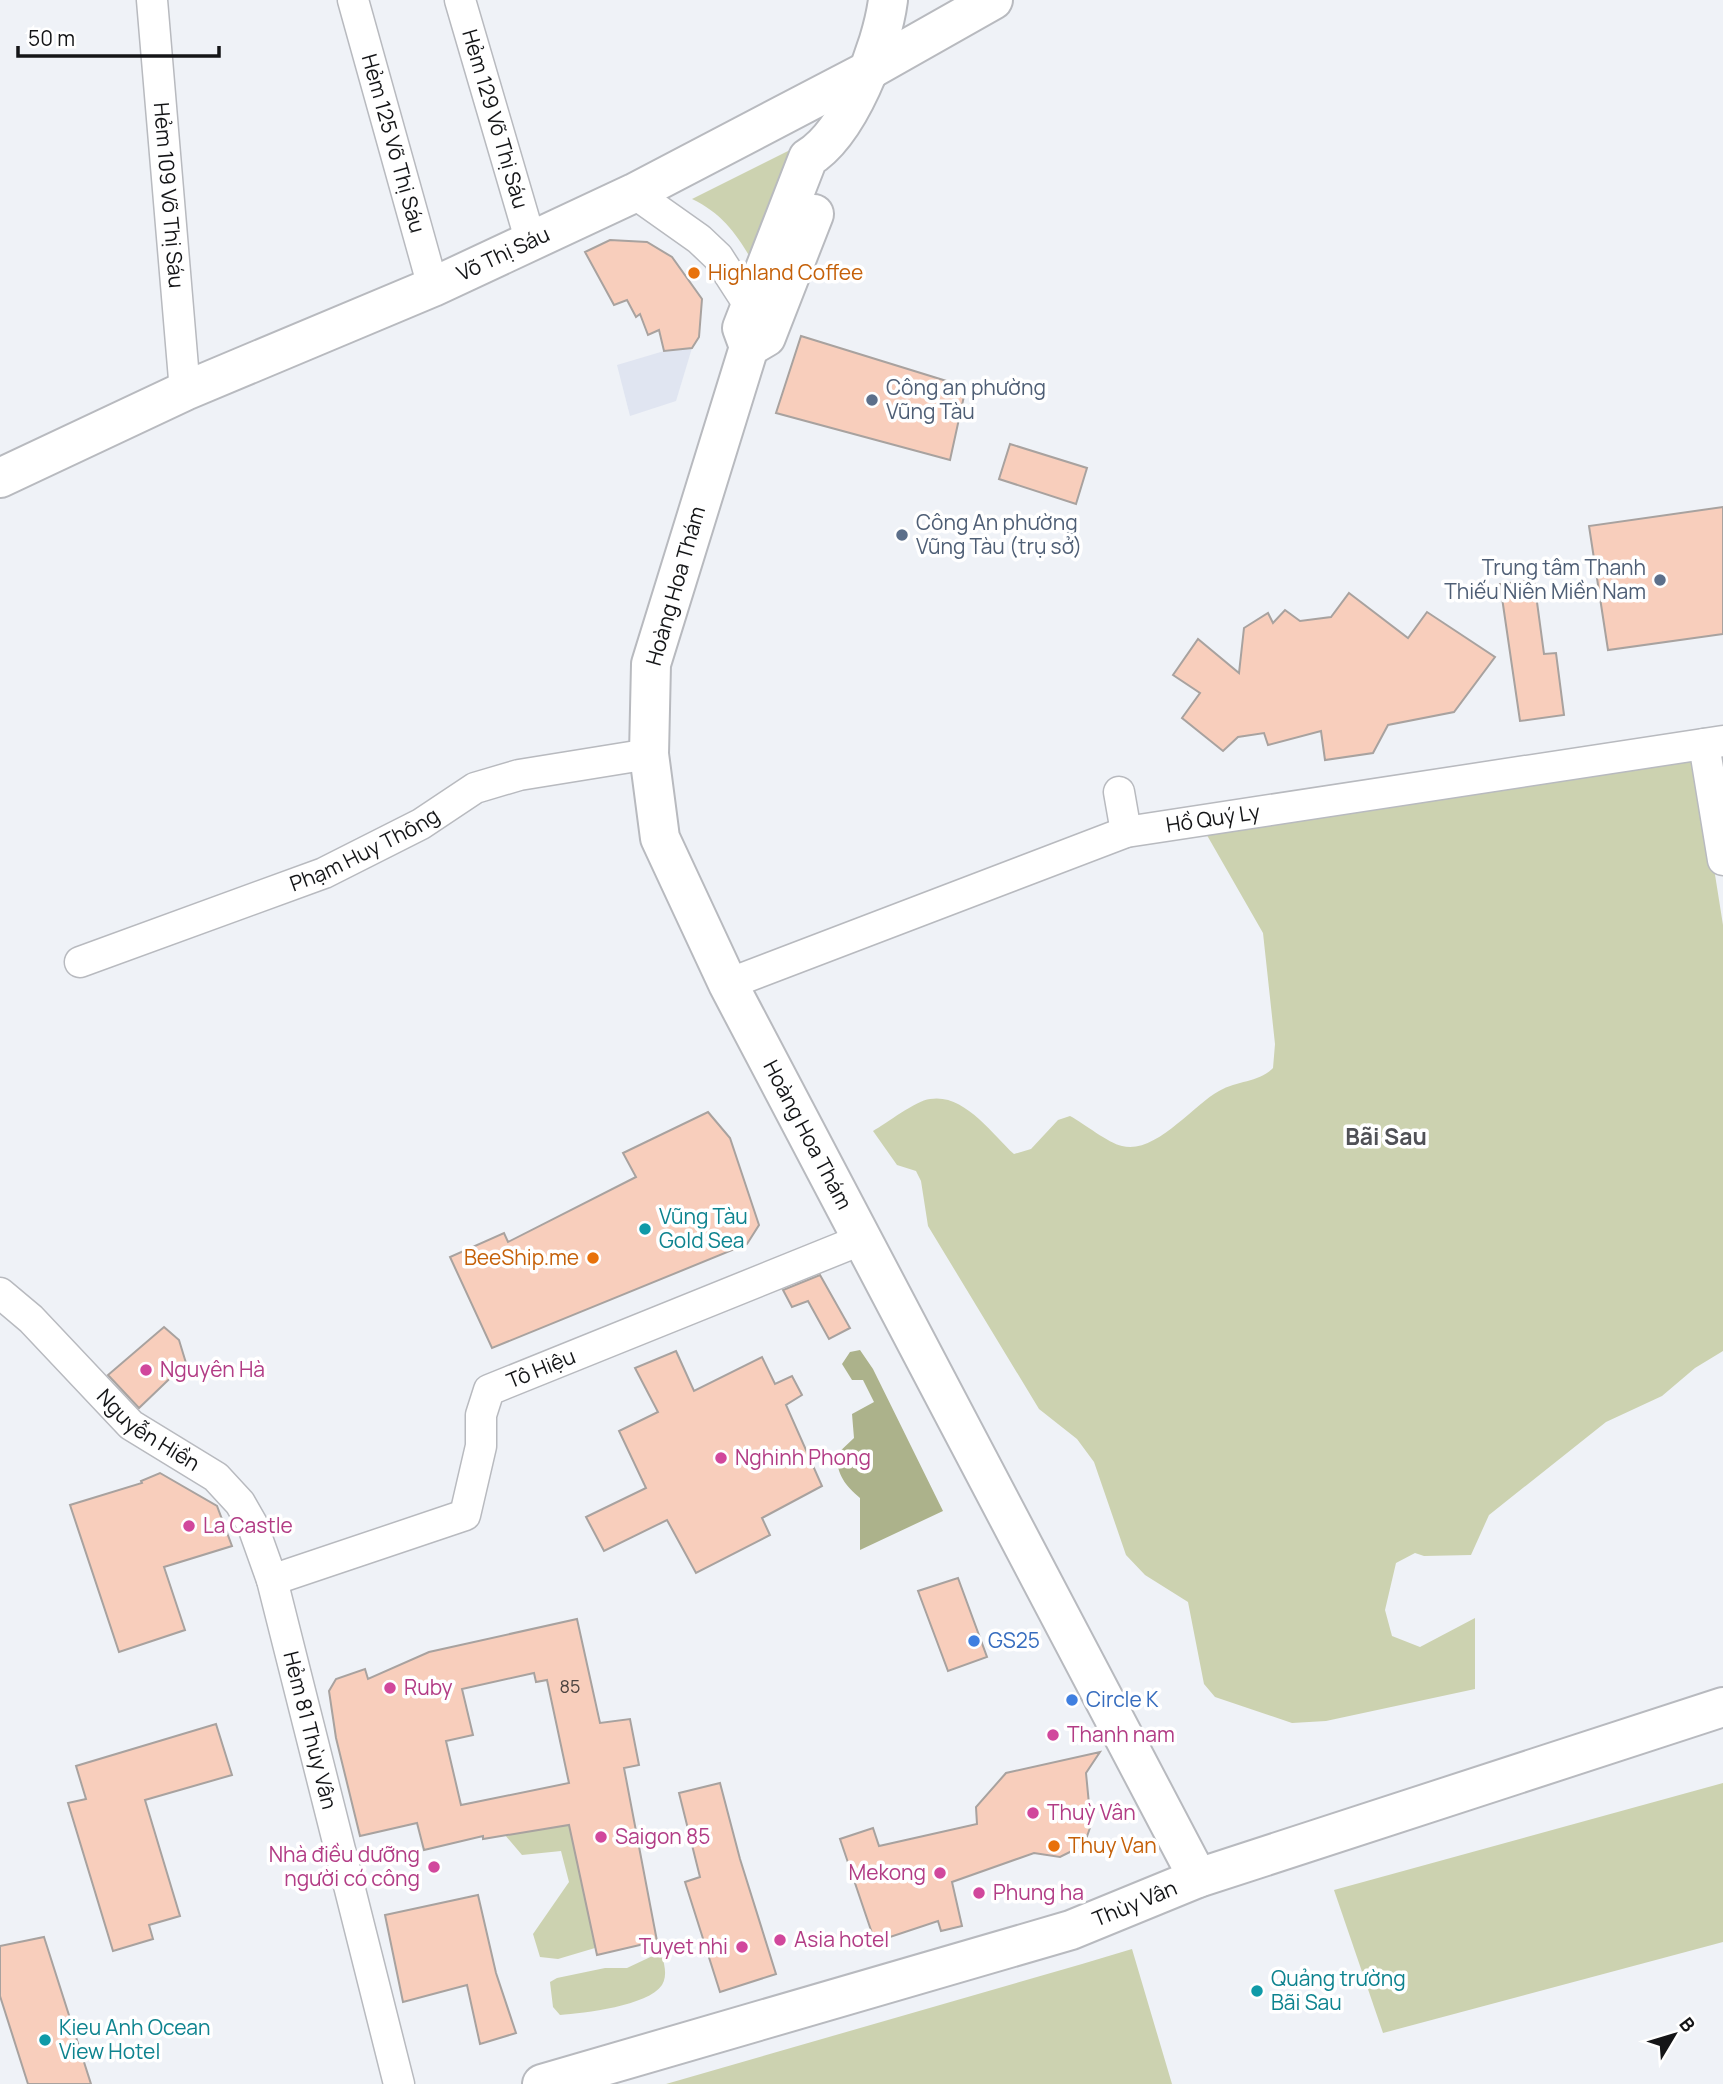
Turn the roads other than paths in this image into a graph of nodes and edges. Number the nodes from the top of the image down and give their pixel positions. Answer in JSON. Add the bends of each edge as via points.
{"nodes":[{"id":1,"x":152,"y":0,"type":"edge"},
{"id":2,"x":353,"y":0,"type":"edge"},
{"id":3,"x":460,"y":0,"type":"edge"},
{"id":4,"x":993,"y":0,"type":"edge"},
{"id":5,"x":889,"y":1,"type":"edge"},
{"id":6,"x":871,"y":69,"type":"junction"},
{"id":7,"x":825,"y":148,"type":"junction"},
{"id":8,"x":634,"y":192,"type":"junction"},
{"id":9,"x":530,"y":239,"type":"junction"},
{"id":10,"x":433,"y":286,"type":"junction"},
{"id":11,"x":749,"y":305,"type":"junction"},
{"id":12,"x":749,"y":347,"type":"junction"},
{"id":13,"x":185,"y":391,"type":"junction"},
{"id":14,"x":0,"y":478,"type":"edge"},
{"id":15,"x":1713,"y":742,"type":"edge"},
{"id":16,"x":649,"y":754,"type":"junction"},
{"id":17,"x":1119,"y":792,"type":"dead end"},
{"id":18,"x":1126,"y":832,"type":"junction"},
{"id":19,"x":1723,"y":860,"type":"edge"},
{"id":20,"x":80,"y":962,"type":"dead end"},
{"id":21,"x":728,"y":984,"type":"junction"},
{"id":22,"x":863,"y":1239,"type":"junction"},
{"id":23,"x":0,"y":1293,"type":"edge"},
{"id":24,"x":272,"y":1580,"type":"junction"},
{"id":25,"x":1723,"y":1707,"type":"edge"},
{"id":26,"x":1198,"y":1878,"type":"junction"},
{"id":27,"x":399,"y":2084,"type":"edge"},
{"id":28,"x":542,"y":2084,"type":"edge"}],
"edges":[{"from":1,"to":13,"type":"street","name":"Hẻm 109 Võ Thị Sáu"},
{"from":2,"to":10,"type":"street","name":"Hẻm 125 Võ Thị Sáu"},
{"from":3,"to":9,"type":"street","name":"Hẻm 129 Võ Thị Sáu"},
{"from":4,"to":6,"type":"main road","name":"Võ Thị Sáu"},
{"from":5,"to":6,"type":"main road","name":"Hoàng Hoa Thám"},
{"from":6,"to":7,"type":"main road","name":"Hoàng Hoa Thám"},
{"from":6,"to":8,"type":"main road","name":"Võ Thị Sáu"},
{"from":7,"to":11,"type":"main road","name":"Hoàng Hoa Thám","via":[[808,158]]},
{"from":7,"to":12,"type":"main road","name":"Hoàng Hoa Thám","via":[[831,170],[766,337]]},
{"from":8,"to":9,"type":"main road","name":"Võ Thị Sáu"},
{"from":8,"to":11,"type":"street","via":[[718,257]]},
{"from":9,"to":10,"type":"main road","name":"Võ Thị Sáu"},
{"from":10,"to":13,"type":"main road","name":"Võ Thị Sáu"},
{"from":11,"to":12,"type":"main road","name":"Hoàng Hoa Thám","via":[[742,328]]},
{"from":12,"to":16,"type":"main road","name":"Hoàng Hoa Thám","via":[[651,664]]},
{"from":13,"to":14,"type":"main road","name":"Võ Thị Sáu"},
{"from":15,"to":18,"type":"street","name":"Hồ Quý Ly"},
{"from":15,"to":19,"type":"street"},
{"from":16,"to":20,"type":"street","name":"Phạm Huy Thông","via":[[519,775],[475,788],[421,824],[324,873]]},
{"from":16,"to":21,"type":"main road","name":"Hoàng Hoa Thám","via":[[660,838]]},
{"from":17,"to":18,"type":"street"},
{"from":18,"to":21,"type":"street","name":"Hồ Quý Ly"},
{"from":21,"to":22,"type":"main road","name":"Hoàng Hoa Thám"},
{"from":22,"to":24,"type":"street","name":"Tô Hiệu","via":[[489,1390],[466,1515]]},
{"from":22,"to":26,"type":"main road","name":"Hoàng Hoa Thám"},
{"from":23,"to":24,"type":"street","name":"Nguyễn Hiền","via":[[31,1319],[131,1425],[216,1477],[252,1524]]},
{"from":24,"to":27,"type":"street","name":"Hẻm 81 Thùy Vân"},
{"from":25,"to":26,"type":"main road","name":"Thùy Vân"},
{"from":26,"to":28,"type":"main road","name":"Thùy Vân","via":[[1070,1930]]}]}
